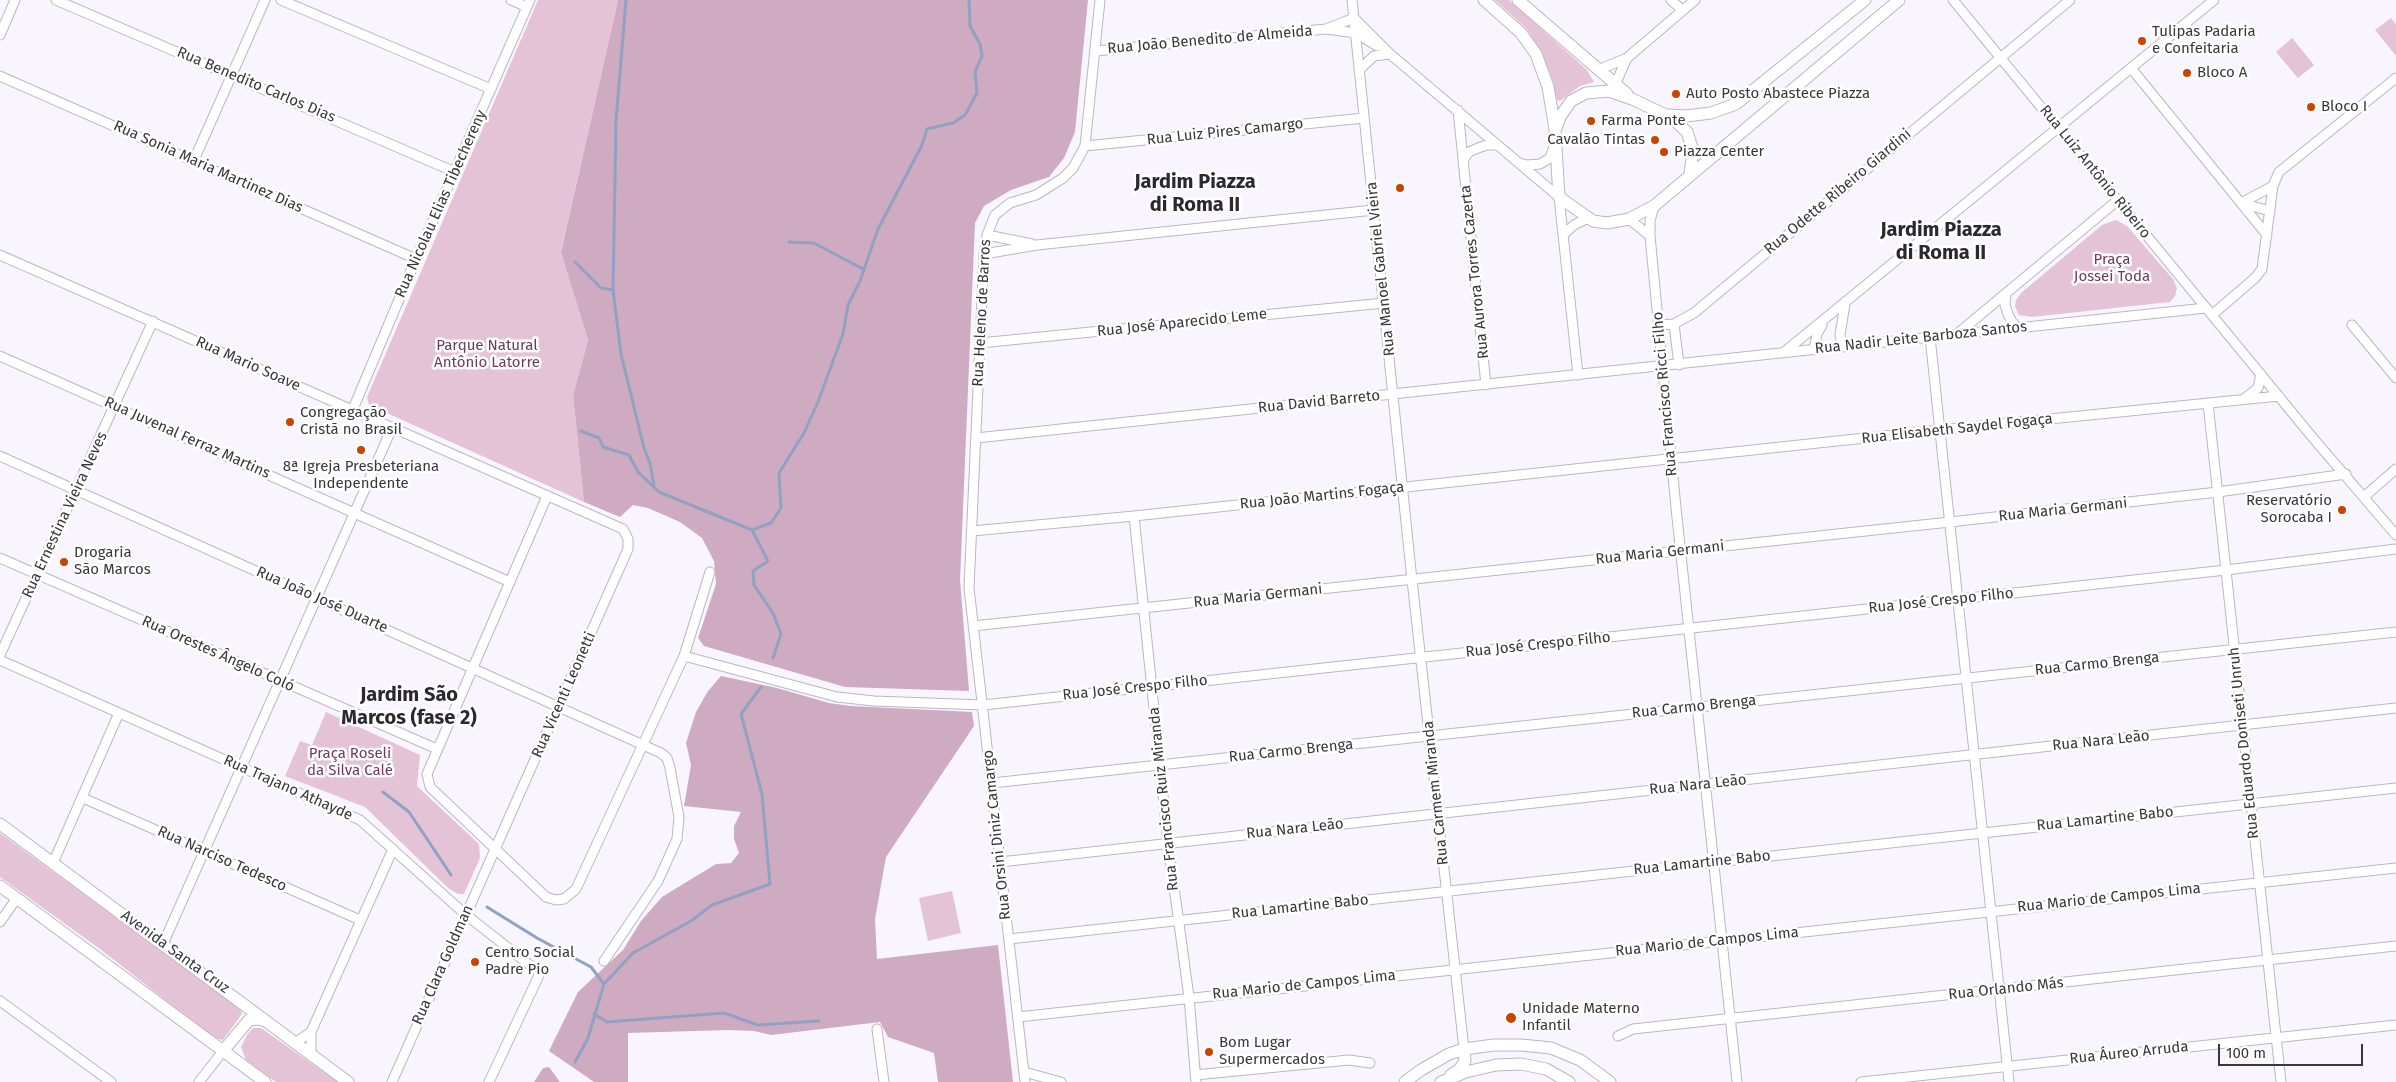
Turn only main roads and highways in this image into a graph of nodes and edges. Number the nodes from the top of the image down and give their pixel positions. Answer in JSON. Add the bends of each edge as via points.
{"nodes":[{"id":1,"x":1484,"y":0,"type":"edge"},
{"id":2,"x":1518,"y":0,"type":"edge"},
{"id":3,"x":1865,"y":0,"type":"edge"},
{"id":4,"x":1899,"y":0,"type":"edge"},
{"id":5,"x":1632,"y":99,"type":"junction"},
{"id":6,"x":1666,"y":114,"type":"junction"},
{"id":7,"x":1555,"y":131,"type":"junction"},
{"id":8,"x":1690,"y":174,"type":"junction"},
{"id":9,"x":0,"y":824,"type":"edge"},
{"id":10,"x":0,"y":886,"type":"edge"},
{"id":11,"x":249,"y":1020,"type":"junction"},
{"id":12,"x":271,"y":1023,"type":"junction"},
{"id":13,"x":1464,"y":1049,"type":"junction"},
{"id":14,"x":222,"y":1051,"type":"junction"},
{"id":15,"x":240,"y":1064,"type":"junction"},
{"id":16,"x":1443,"y":1080,"type":"edge"},
{"id":17,"x":265,"y":1082,"type":"edge"},
{"id":18,"x":348,"y":1082,"type":"edge"},
{"id":19,"x":1405,"y":1082,"type":"edge"},
{"id":20,"x":1569,"y":1082,"type":"edge"},
{"id":21,"x":1610,"y":1082,"type":"edge"}],
"edges":[{"from":1,"to":7,"type":"main road","via":[[1521,33],[1536,54],[1548,87]]},
{"from":2,"to":5,"type":"main road"},
{"from":3,"to":6,"type":"main road","via":[[1736,104],[1712,113]]},
{"from":4,"to":8,"type":"main road"},
{"from":5,"to":6,"type":"main road"},
{"from":5,"to":7,"type":"main road","via":[[1609,91],[1586,93],[1568,105]]},
{"from":6,"to":8,"type":"main road","via":[[1682,127],[1690,139],[1693,151]]},
{"from":7,"to":8,"type":"main road","via":[[1559,198],[1588,218],[1607,223],[1629,219],[1654,206]]},
{"from":9,"to":12,"type":"main road","name":"Avenida Santa Cruz"},
{"from":10,"to":14,"type":"main road"},
{"from":11,"to":12,"type":"main road"},
{"from":11,"to":14,"type":"main road"},
{"from":11,"to":15,"type":"main road","via":[[236,1039]]},
{"from":12,"to":18,"type":"main road","name":"Avenida Santa Cruz"},
{"from":13,"to":16,"type":"main road","via":[[1462,1065]]},
{"from":13,"to":19,"type":"main road","via":[[1449,1054]]},
{"from":13,"to":21,"type":"main road","via":[[1512,1045],[1551,1048],[1580,1060]]},
{"from":14,"to":15,"type":"main road"},
{"from":15,"to":17,"type":"main road"},
{"from":16,"to":20,"type":"main road","via":[[1496,1065],[1521,1064],[1546,1069]]}]}
